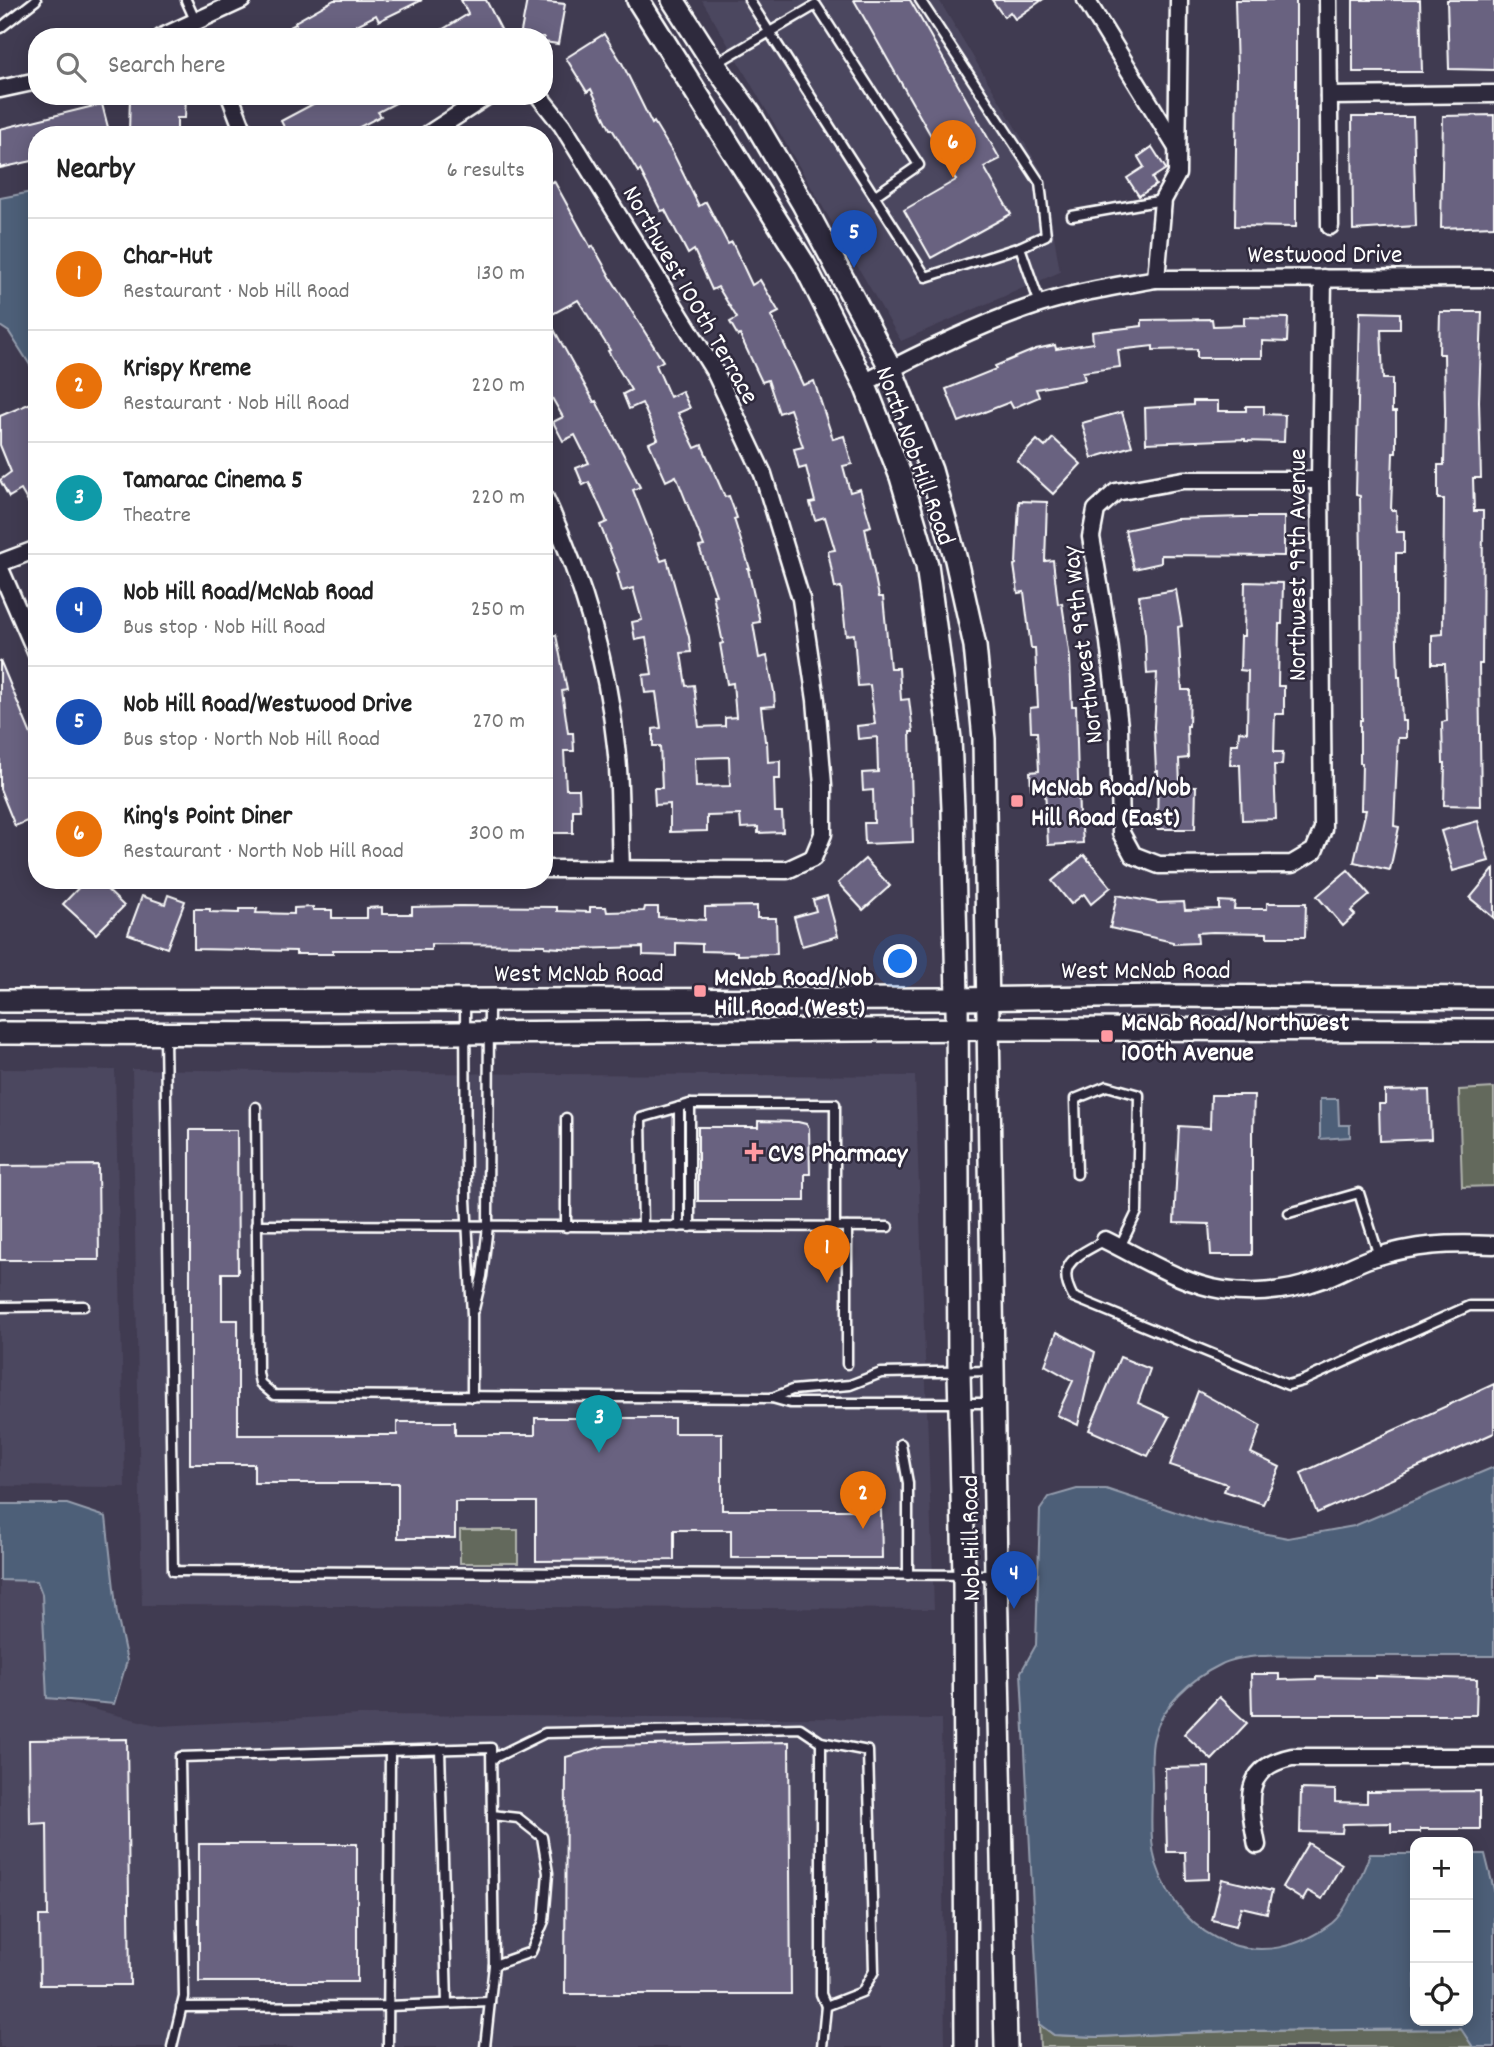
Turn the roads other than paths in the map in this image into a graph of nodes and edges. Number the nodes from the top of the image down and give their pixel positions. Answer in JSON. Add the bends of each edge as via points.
{"nodes":[{"id":1,"x":36,"y":0,"type":"edge"},
{"id":2,"x":186,"y":0,"type":"edge"},
{"id":3,"x":242,"y":0,"type":"edge"},
{"id":4,"x":638,"y":0,"type":"edge"},
{"id":5,"x":673,"y":0,"type":"edge"},
{"id":6,"x":749,"y":0,"type":"edge"},
{"id":7,"x":920,"y":0,"type":"edge"},
{"id":8,"x":1086,"y":0,"type":"edge"},
{"id":9,"x":1179,"y":0,"type":"edge"},
{"id":10,"x":1328,"y":0,"type":"edge"},
{"id":11,"x":0,"y":27,"type":"edge"},
{"id":12,"x":198,"y":28,"type":"edge"},
{"id":13,"x":202,"y":28,"type":"edge"},
{"id":14,"x":769,"y":32,"type":"junction"},
{"id":15,"x":714,"y":65,"type":"junction"},
{"id":16,"x":28,"y":83,"type":"edge"},
{"id":17,"x":0,"y":89,"type":"edge"},
{"id":18,"x":1494,"y":94,"type":"edge"},
{"id":19,"x":1329,"y":96,"type":"junction"},
{"id":20,"x":233,"y":105,"type":"edge"},
{"id":21,"x":473,"y":105,"type":"edge"},
{"id":22,"x":546,"y":105,"type":"edge"},
{"id":23,"x":242,"y":126,"type":"edge"},
{"id":24,"x":441,"y":126,"type":"edge"},
{"id":25,"x":1177,"y":148,"type":"junction"},
{"id":26,"x":874,"y":196,"type":"junction"},
{"id":27,"x":1163,"y":200,"type":"junction"},
{"id":28,"x":1072,"y":216,"type":"dead end"},
{"id":29,"x":1330,"y":226,"type":"dead end"},
{"id":30,"x":1020,"y":247,"type":"junction"},
{"id":31,"x":1323,"y":278,"type":"junction"},
{"id":32,"x":1494,"y":278,"type":"edge"},
{"id":33,"x":1156,"y":279,"type":"junction"},
{"id":34,"x":1040,"y":304,"type":"junction"},
{"id":35,"x":891,"y":369,"type":"junction"},
{"id":36,"x":864,"y":383,"type":"junction"},
{"id":37,"x":1320,"y":480,"type":"junction"},
{"id":38,"x":553,"y":515,"type":"edge"},
{"id":39,"x":28,"y":553,"type":"edge"},
{"id":40,"x":0,"y":563,"type":"edge"},
{"id":41,"x":0,"y":569,"type":"edge"},
{"id":42,"x":28,"y":633,"type":"edge"},
{"id":43,"x":1133,"y":855,"type":"joint"},
{"id":44,"x":621,"y":868,"type":"junction"},
{"id":45,"x":553,"y":869,"type":"edge"},
{"id":46,"x":1494,"y":998,"type":"edge"},
{"id":47,"x":957,"y":999,"type":"junction"},
{"id":48,"x":988,"y":999,"type":"junction"},
{"id":49,"x":0,"y":1001,"type":"edge"},
{"id":50,"x":465,"y":1001,"type":"junction"},
{"id":51,"x":489,"y":1001,"type":"junction"},
{"id":52,"x":989,"y":1029,"type":"junction"},
{"id":53,"x":957,"y":1030,"type":"junction"},
{"id":54,"x":1494,"y":1030,"type":"edge"},
{"id":55,"x":0,"y":1033,"type":"edge"},
{"id":56,"x":165,"y":1033,"type":"junction"},
{"id":57,"x":489,"y":1033,"type":"junction"},
{"id":58,"x":465,"y":1034,"type":"junction"},
{"id":59,"x":690,"y":1104,"type":"junction"},
{"id":60,"x":256,"y":1107,"type":"dead end"},
{"id":61,"x":679,"y":1107,"type":"junction"},
{"id":62,"x":566,"y":1118,"type":"dead end"},
{"id":63,"x":1077,"y":1174,"type":"dead end"},
{"id":64,"x":1289,"y":1213,"type":"dead end"},
{"id":65,"x":256,"y":1225,"type":"junction"},
{"id":66,"x":467,"y":1226,"type":"junction"},
{"id":67,"x":488,"y":1226,"type":"junction"},
{"id":68,"x":566,"y":1227,"type":"junction"},
{"id":69,"x":643,"y":1227,"type":"junction"},
{"id":70,"x":679,"y":1227,"type":"junction"},
{"id":71,"x":690,"y":1227,"type":"junction"},
{"id":72,"x":835,"y":1227,"type":"junction"},
{"id":73,"x":847,"y":1227,"type":"junction"},
{"id":74,"x":888,"y":1227,"type":"dead end"},
{"id":75,"x":1112,"y":1244,"type":"junction"},
{"id":76,"x":1494,"y":1245,"type":"edge"},
{"id":77,"x":1379,"y":1256,"type":"junction"},
{"id":78,"x":84,"y":1306,"type":"dead end"},
{"id":79,"x":1494,"y":1306,"type":"edge"},
{"id":80,"x":0,"y":1307,"type":"edge"},
{"id":81,"x":472,"y":1315,"type":"junction"},
{"id":82,"x":847,"y":1364,"type":"dead end"},
{"id":83,"x":959,"y":1371,"type":"junction"},
{"id":84,"x":994,"y":1371,"type":"junction"},
{"id":85,"x":472,"y":1397,"type":"junction"},
{"id":86,"x":772,"y":1398,"type":"junction"},
{"id":87,"x":961,"y":1403,"type":"junction"},
{"id":88,"x":994,"y":1403,"type":"junction"},
{"id":89,"x":901,"y":1444,"type":"dead end"},
{"id":90,"x":908,"y":1574,"type":"junction"},
{"id":91,"x":964,"y":1574,"type":"junction"},
{"id":92,"x":996,"y":1575,"type":"junction"},
{"id":93,"x":821,"y":1742,"type":"junction"},
{"id":94,"x":440,"y":1749,"type":"junction"},
{"id":95,"x":390,"y":1751,"type":"junction"},
{"id":96,"x":1494,"y":1757,"type":"edge"},
{"id":97,"x":492,"y":1759,"type":"junction"},
{"id":98,"x":492,"y":1815,"type":"junction"},
{"id":99,"x":1257,"y":1845,"type":"dead end"},
{"id":100,"x":494,"y":1965,"type":"junction"},
{"id":101,"x":490,"y":2002,"type":"junction"},
{"id":102,"x":447,"y":2003,"type":"junction"},
{"id":103,"x":388,"y":2006,"type":"junction"},
{"id":104,"x":826,"y":2006,"type":"junction"},
{"id":105,"x":181,"y":2007,"type":"junction"},
{"id":106,"x":172,"y":2047,"type":"edge"},
{"id":107,"x":388,"y":2047,"type":"edge"},
{"id":108,"x":485,"y":2047,"type":"edge"},
{"id":109,"x":822,"y":2047,"type":"edge"},
{"id":110,"x":966,"y":2047,"type":"edge"},
{"id":111,"x":1006,"y":2047,"type":"edge"}],
"edges":[{"from":1,"to":11,"type":"lane"},
{"from":2,"to":12,"type":"lane"},
{"from":3,"to":13,"type":"street"},
{"from":4,"to":36,"type":"main road","name":"North Nob Hill Road","via":[[804,264]]},
{"from":5,"to":15,"type":"main road","name":"North Nob Hill Road"},
{"from":6,"to":14,"type":"lane"},
{"from":7,"to":30,"type":"lane","via":[[1040,183],[1046,235]]},
{"from":8,"to":25,"type":"street"},
{"from":9,"to":25,"type":"street"},
{"from":10,"to":19,"type":"street"},
{"from":14,"to":15,"type":"lane"},
{"from":14,"to":26,"type":"lane"},
{"from":14,"to":26,"type":"lane","via":[[816,5],[919,165]]},
{"from":15,"to":35,"type":"main road","name":"North Nob Hill Road","via":[[750,114],[803,204]]},
{"from":16,"to":17,"type":"street"},
{"from":18,"to":19,"type":"street"},
{"from":19,"to":29,"type":"street"},
{"from":20,"to":23,"type":"street"},
{"from":21,"to":24,"type":"street"},
{"from":22,"to":44,"type":"street","name":"Northwest 100th Terrace","via":[[715,372],[763,474],[801,599],[816,700],[823,834],[813,858],[787,870]]},
{"from":25,"to":27,"type":"street","via":[[1177,174]]},
{"from":26,"to":30,"type":"lane","via":[[926,277]]},
{"from":27,"to":28,"type":"lane"},
{"from":27,"to":33,"type":"street"},
{"from":30,"to":34,"type":"lane"},
{"from":31,"to":32,"type":"street","name":"Westwood Drive"},
{"from":31,"to":33,"type":"street","name":"Westwood Drive"},
{"from":31,"to":37,"type":"street","name":"Northwest 99th Avenue"},
{"from":33,"to":34,"type":"street","name":"Westwood Drive"},
{"from":34,"to":35,"type":"street","name":"Westwood Drive"},
{"from":35,"to":36,"type":"street","name":"Westwood Drive"},
{"from":35,"to":48,"type":"main road","name":"North Nob Hill Road","via":[[931,470],[975,646],[985,739]]},
{"from":36,"to":47,"type":"main road","name":"North Nob Hill Road","via":[[901,477],[927,565],[950,739]]},
{"from":37,"to":43,"type":"street","name":"Northwest 99th Avenue","via":[[1323,829],[1314,851],[1292,864],[1159,865]]},
{"from":37,"to":43,"type":"street","name":"Northwest 99th Way","via":[[1183,480],[1116,492],[1096,510],[1091,537],[1119,726],[1121,833]]},
{"from":38,"to":44,"type":"street","via":[[587,606],[605,672],[616,747]]},
{"from":39,"to":40,"type":"street"},
{"from":41,"to":42,"type":"street"},
{"from":44,"to":45,"type":"street"},
{"from":46,"to":48,"type":"main road","name":"West McNab Road"},
{"from":47,"to":48,"type":"main road","name":"West McNab Road"},
{"from":47,"to":51,"type":"main road","name":"West McNab Road"},
{"from":47,"to":53,"type":"main road","name":"North Nob Hill Road"},
{"from":48,"to":52,"type":"main road","name":"North Nob Hill Road"},
{"from":49,"to":50,"type":"main road","name":"West McNab Road"},
{"from":50,"to":51,"type":"main road","name":"West McNab Road"},
{"from":50,"to":58,"type":"lane"},
{"from":51,"to":57,"type":"lane"},
{"from":52,"to":53,"type":"main road"},
{"from":52,"to":54,"type":"main road"},
{"from":52,"to":84,"type":"main road","name":"Nob Hill Road"},
{"from":53,"to":57,"type":"main road"},
{"from":53,"to":83,"type":"main road","name":"Nob Hill Road"},
{"from":55,"to":56,"type":"main road"},
{"from":56,"to":58,"type":"main road"},
{"from":56,"to":90,"type":"lane","via":[[173,1571]]},
{"from":57,"to":58,"type":"main road"},
{"from":57,"to":67,"type":"lane"},
{"from":58,"to":66,"type":"lane"},
{"from":59,"to":61,"type":"lane"},
{"from":59,"to":71,"type":"lane"},
{"from":59,"to":72,"type":"lane","via":[[835,1104]]},
{"from":60,"to":65,"type":"lane"},
{"from":61,"to":69,"type":"lane","via":[[641,1118]]},
{"from":61,"to":70,"type":"lane"},
{"from":62,"to":68,"type":"lane"},
{"from":63,"to":75,"type":"lane","via":[[1075,1099],[1107,1086],[1139,1095],[1137,1212]]},
{"from":64,"to":77,"type":"lane","via":[[1359,1193]]},
{"from":65,"to":66,"type":"lane"},
{"from":65,"to":85,"type":"lane","via":[[258,1373],[265,1390],[285,1396]]},
{"from":66,"to":67,"type":"lane"},
{"from":66,"to":81,"type":"lane"},
{"from":67,"to":68,"type":"lane"},
{"from":67,"to":81,"type":"lane"},
{"from":68,"to":69,"type":"lane"},
{"from":69,"to":70,"type":"lane"},
{"from":70,"to":71,"type":"lane"},
{"from":71,"to":72,"type":"lane"},
{"from":72,"to":73,"type":"lane"},
{"from":73,"to":74,"type":"lane"},
{"from":73,"to":82,"type":"lane"},
{"from":75,"to":77,"type":"street","via":[[1189,1280],[1221,1290],[1254,1293],[1323,1279]]},
{"from":75,"to":79,"type":"lane","via":[[1073,1258],[1064,1272],[1073,1297],[1288,1385],[1469,1306]]},
{"from":76,"to":77,"type":"street","via":[[1444,1243]]},
{"from":78,"to":80,"type":"lane"},
{"from":81,"to":85,"type":"lane"},
{"from":83,"to":84,"type":"lane"},
{"from":83,"to":86,"type":"lane","via":[[881,1373],[850,1385],[792,1390]]},
{"from":83,"to":87,"type":"main road","name":"Nob Hill Road"},
{"from":84,"to":88,"type":"main road","name":"Nob Hill Road"},
{"from":85,"to":86,"type":"lane"},
{"from":86,"to":87,"type":"lane","via":[[790,1403]]},
{"from":87,"to":88,"type":"lane"},
{"from":87,"to":91,"type":"main road","name":"Nob Hill Road"},
{"from":88,"to":92,"type":"main road","name":"Nob Hill Road"},
{"from":89,"to":90,"type":"lane","via":[[908,1483]]},
{"from":90,"to":91,"type":"lane"},
{"from":91,"to":92,"type":"lane"},
{"from":91,"to":110,"type":"main road","name":"Nob Hill Road"},
{"from":92,"to":111,"type":"main road","name":"Nob Hill Road"},
{"from":93,"to":97,"type":"lane","via":[[800,1728],[545,1733]]},
{"from":93,"to":104,"type":"lane","via":[[821,1994]]},
{"from":93,"to":104,"type":"lane","via":[[868,1751],[874,1971],[862,1992]]},
{"from":94,"to":95,"type":"lane"},
{"from":94,"to":97,"type":"lane","via":[[491,1748]]},
{"from":94,"to":102,"type":"lane"},
{"from":95,"to":103,"type":"lane"},
{"from":95,"to":105,"type":"lane","via":[[180,1757]]},
{"from":96,"to":99,"type":"street","via":[[1292,1757],[1272,1761],[1252,1790],[1250,1808]]},
{"from":97,"to":98,"type":"lane"},
{"from":98,"to":100,"type":"lane"},
{"from":98,"to":100,"type":"lane","via":[[518,1818],[542,1837],[548,1874],[544,1921],[530,1952]]},
{"from":100,"to":101,"type":"lane"},
{"from":101,"to":102,"type":"lane"},
{"from":101,"to":108,"type":"lane"},
{"from":102,"to":103,"type":"lane"},
{"from":103,"to":105,"type":"lane"},
{"from":103,"to":107,"type":"lane"},
{"from":104,"to":109,"type":"lane"},
{"from":105,"to":106,"type":"lane"}]}
